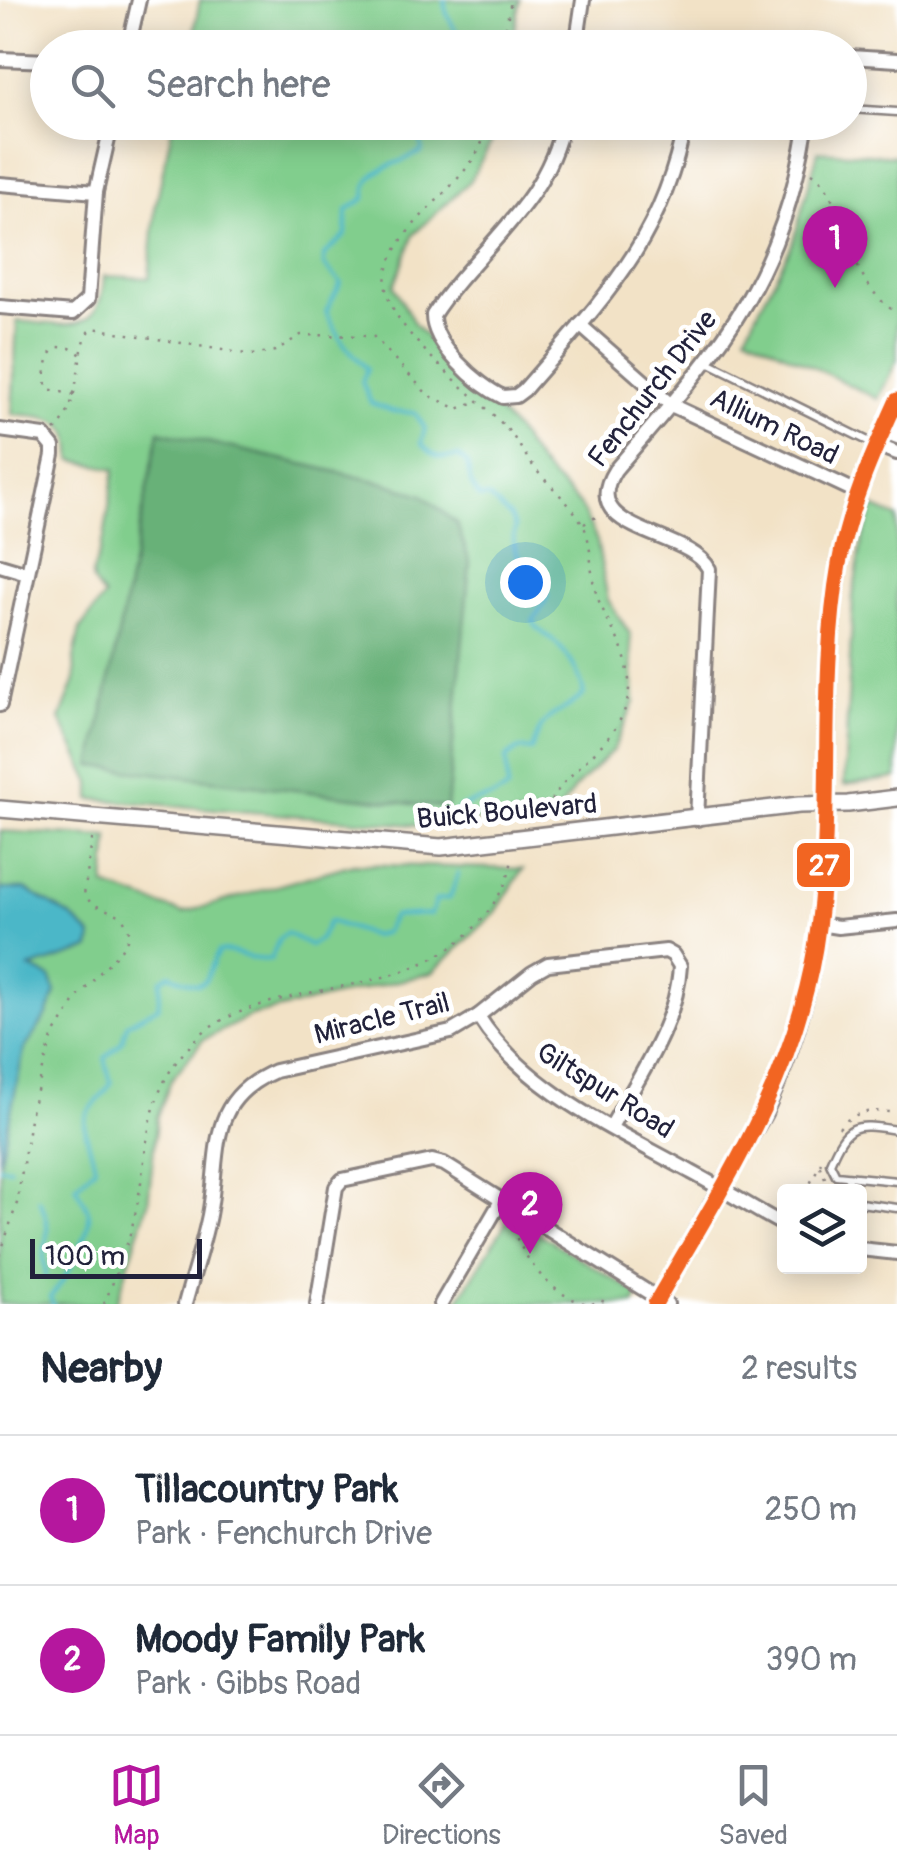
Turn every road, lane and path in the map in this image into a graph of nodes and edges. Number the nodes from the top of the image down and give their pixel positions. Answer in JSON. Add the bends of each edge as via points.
{"nodes":[{"id":1,"x":139,"y":0,"type":"edge"},
{"id":2,"x":511,"y":0,"type":"edge"},
{"id":3,"x":584,"y":0,"type":"edge"},
{"id":4,"x":132,"y":30,"type":"edge"},
{"id":5,"x":505,"y":30,"type":"edge"},
{"id":6,"x":579,"y":30,"type":"edge"},
{"id":7,"x":867,"y":58,"type":"edge"},
{"id":8,"x":0,"y":59,"type":"edge"},
{"id":9,"x":30,"y":60,"type":"edge"},
{"id":10,"x":897,"y":60,"type":"edge"},
{"id":11,"x":867,"y":110,"type":"edge"},
{"id":12,"x":897,"y":112,"type":"edge"},
{"id":13,"x":108,"y":140,"type":"edge"},
{"id":14,"x":482,"y":140,"type":"edge"},
{"id":15,"x":558,"y":140,"type":"edge"},
{"id":16,"x":681,"y":140,"type":"edge"},
{"id":17,"x":804,"y":140,"type":"edge"},
{"id":18,"x":812,"y":173,"type":"dead end"},
{"id":19,"x":0,"y":184,"type":"edge"},
{"id":20,"x":96,"y":192,"type":"junction"},
{"id":21,"x":0,"y":307,"type":"edge"},
{"id":22,"x":897,"y":314,"type":"edge"},
{"id":23,"x":580,"y":325,"type":"junction"},
{"id":24,"x":82,"y":354,"type":"junction"},
{"id":25,"x":708,"y":362,"type":"junction"},
{"id":26,"x":75,"y":396,"type":"junction"},
{"id":27,"x":480,"y":398,"type":"junction"},
{"id":28,"x":897,"y":400,"type":"edge"},
{"id":29,"x":671,"y":405,"type":"junction"},
{"id":30,"x":0,"y":430,"type":"edge"},
{"id":31,"x":46,"y":438,"type":"junction"},
{"id":32,"x":876,"y":445,"type":"junction"},
{"id":33,"x":897,"y":454,"type":"edge"},
{"id":34,"x":857,"y":492,"type":"junction"},
{"id":35,"x":604,"y":512,"type":"dead end"},
{"id":36,"x":583,"y":525,"type":"junction"},
{"id":37,"x":0,"y":564,"type":"edge"},
{"id":38,"x":28,"y":574,"type":"junction"},
{"id":39,"x":0,"y":705,"type":"edge"},
{"id":40,"x":897,"y":798,"type":"edge"},
{"id":41,"x":824,"y":805,"type":"junction"},
{"id":42,"x":0,"y":809,"type":"edge"},
{"id":43,"x":697,"y":819,"type":"junction"},
{"id":44,"x":545,"y":820,"type":"dead end"},
{"id":45,"x":93,"y":834,"type":"dead end"},
{"id":46,"x":512,"y":858,"type":"dead end"},
{"id":47,"x":897,"y":921,"type":"edge"},
{"id":48,"x":818,"y":924,"type":"junction"},
{"id":49,"x":478,"y":1016,"type":"junction"},
{"id":50,"x":611,"y":1127,"type":"junction"},
{"id":51,"x":897,"y":1130,"type":"edge"},
{"id":52,"x":820,"y":1165,"type":"dead end"},
{"id":53,"x":849,"y":1177,"type":"junction"},
{"id":54,"x":897,"y":1181,"type":"edge"},
{"id":55,"x":828,"y":1184,"type":"edge"},
{"id":56,"x":849,"y":1184,"type":"edge"},
{"id":57,"x":721,"y":1190,"type":"junction"},
{"id":58,"x":501,"y":1201,"type":"junction"},
{"id":59,"x":867,"y":1205,"type":"edge"},
{"id":60,"x":897,"y":1208,"type":"edge"},
{"id":61,"x":508,"y":1217,"type":"dead end"},
{"id":62,"x":777,"y":1220,"type":"edge"},
{"id":63,"x":867,"y":1250,"type":"edge"},
{"id":64,"x":897,"y":1253,"type":"edge"},
{"id":65,"x":0,"y":1255,"type":"edge"},
{"id":66,"x":660,"y":1302,"type":"edge"},
{"id":67,"x":104,"y":1304,"type":"edge"},
{"id":68,"x":185,"y":1304,"type":"edge"},
{"id":69,"x":318,"y":1304,"type":"edge"},
{"id":70,"x":440,"y":1304,"type":"edge"},
{"id":71,"x":590,"y":1304,"type":"edge"},
{"id":72,"x":610,"y":1304,"type":"edge"}],
"edges":[{"from":1,"to":4,"type":"street"},
{"from":2,"to":5,"type":"path"},
{"from":3,"to":6,"type":"street"},
{"from":7,"to":10,"type":"street"},
{"from":8,"to":9,"type":"street"},
{"from":11,"to":12,"type":"lane"},
{"from":13,"to":20,"type":"street"},
{"from":14,"to":27,"type":"path","via":[[457,179],[409,228],[385,282],[393,310],[435,360]]},
{"from":15,"to":23,"type":"street","via":[[533,195],[439,307],[432,328],[444,348],[510,398]]},
{"from":16,"to":23,"type":"street","via":[[653,225]]},
{"from":17,"to":25,"type":"street","name":"Fenchurch Drive","via":[[776,245],[744,311]]},
{"from":18,"to":22,"type":"path","via":[[834,205],[858,273]]},
{"from":19,"to":20,"type":"street"},
{"from":20,"to":21,"type":"street","via":[[85,306],[73,313]]},
{"from":23,"to":29,"type":"street","name":"Allium Road"},
{"from":24,"to":26,"type":"path"},
{"from":24,"to":26,"type":"path","via":[[52,350],[45,379],[52,392]]},
{"from":24,"to":27,"type":"path","via":[[93,328],[252,355],[267,354],[291,338],[365,334],[428,395],[458,409]]},
{"from":25,"to":29,"type":"street","name":"Fenchurch Drive"},
{"from":25,"to":32,"type":"lane"},
{"from":26,"to":31,"type":"path","via":[[63,423]]},
{"from":27,"to":36,"type":"path"},
{"from":28,"to":32,"type":"street"},
{"from":29,"to":34,"type":"street","name":"Allium Road"},
{"from":29,"to":43,"type":"street","name":"Fenchurch Drive","via":[[615,470],[606,494],[616,516],[698,555],[709,570]]},
{"from":30,"to":31,"type":"street"},
{"from":31,"to":38,"type":"street","via":[[54,455]]},
{"from":32,"to":33,"type":"street"},
{"from":32,"to":34,"type":"street"},
{"from":34,"to":41,"type":"street","via":[[835,595]]},
{"from":35,"to":36,"type":"path"},
{"from":36,"to":44,"type":"path","via":[[597,596],[623,652],[627,700],[609,737],[547,806]]},
{"from":37,"to":38,"type":"street"},
{"from":38,"to":39,"type":"street"},
{"from":40,"to":41,"type":"street","name":"Buick Boulevard"},
{"from":41,"to":43,"type":"street","name":"Buick Boulevard"},
{"from":41,"to":48,"type":"street"},
{"from":42,"to":43,"type":"street","name":"Buick Boulevard","via":[[441,848]]},
{"from":45,"to":65,"type":"path","via":[[84,894],[122,916],[130,934],[52,1038]]},
{"from":46,"to":67,"type":"path","via":[[506,885],[483,919],[448,952],[404,973],[253,1006],[207,1028],[172,1065],[151,1111],[136,1210]]},
{"from":47,"to":48,"type":"street"},
{"from":48,"to":57,"type":"street","via":[[806,993],[779,1080]]},
{"from":49,"to":50,"type":"street","name":"Giltspur Road","via":[[514,1064]]},
{"from":49,"to":50,"type":"street","name":"Miracle Trail","via":[[548,964],[673,955],[680,978],[668,1016]]},
{"from":49,"to":68,"type":"street","name":"Miracle Trail","via":[[436,1036],[275,1071],[240,1094],[219,1129],[209,1214]]},
{"from":50,"to":57,"type":"street","name":"Giltspur Road"},
{"from":51,"to":53,"type":"lane","via":[[859,1125],[846,1131],[830,1163],[836,1175]]},
{"from":52,"to":55,"type":"path"},
{"from":53,"to":54,"type":"lane"},
{"from":53,"to":56,"type":"lane"},
{"from":57,"to":62,"type":"street","name":"Giltspur Road"},
{"from":57,"to":66,"type":"street"},
{"from":58,"to":66,"type":"street"},
{"from":58,"to":69,"type":"street","via":[[438,1162],[342,1180],[333,1198]]},
{"from":58,"to":70,"type":"street"},
{"from":59,"to":60,"type":"lane"},
{"from":61,"to":71,"type":"path","via":[[534,1269],[566,1295]]},
{"from":63,"to":64,"type":"street"},
{"from":71,"to":72,"type":"path"}]}
